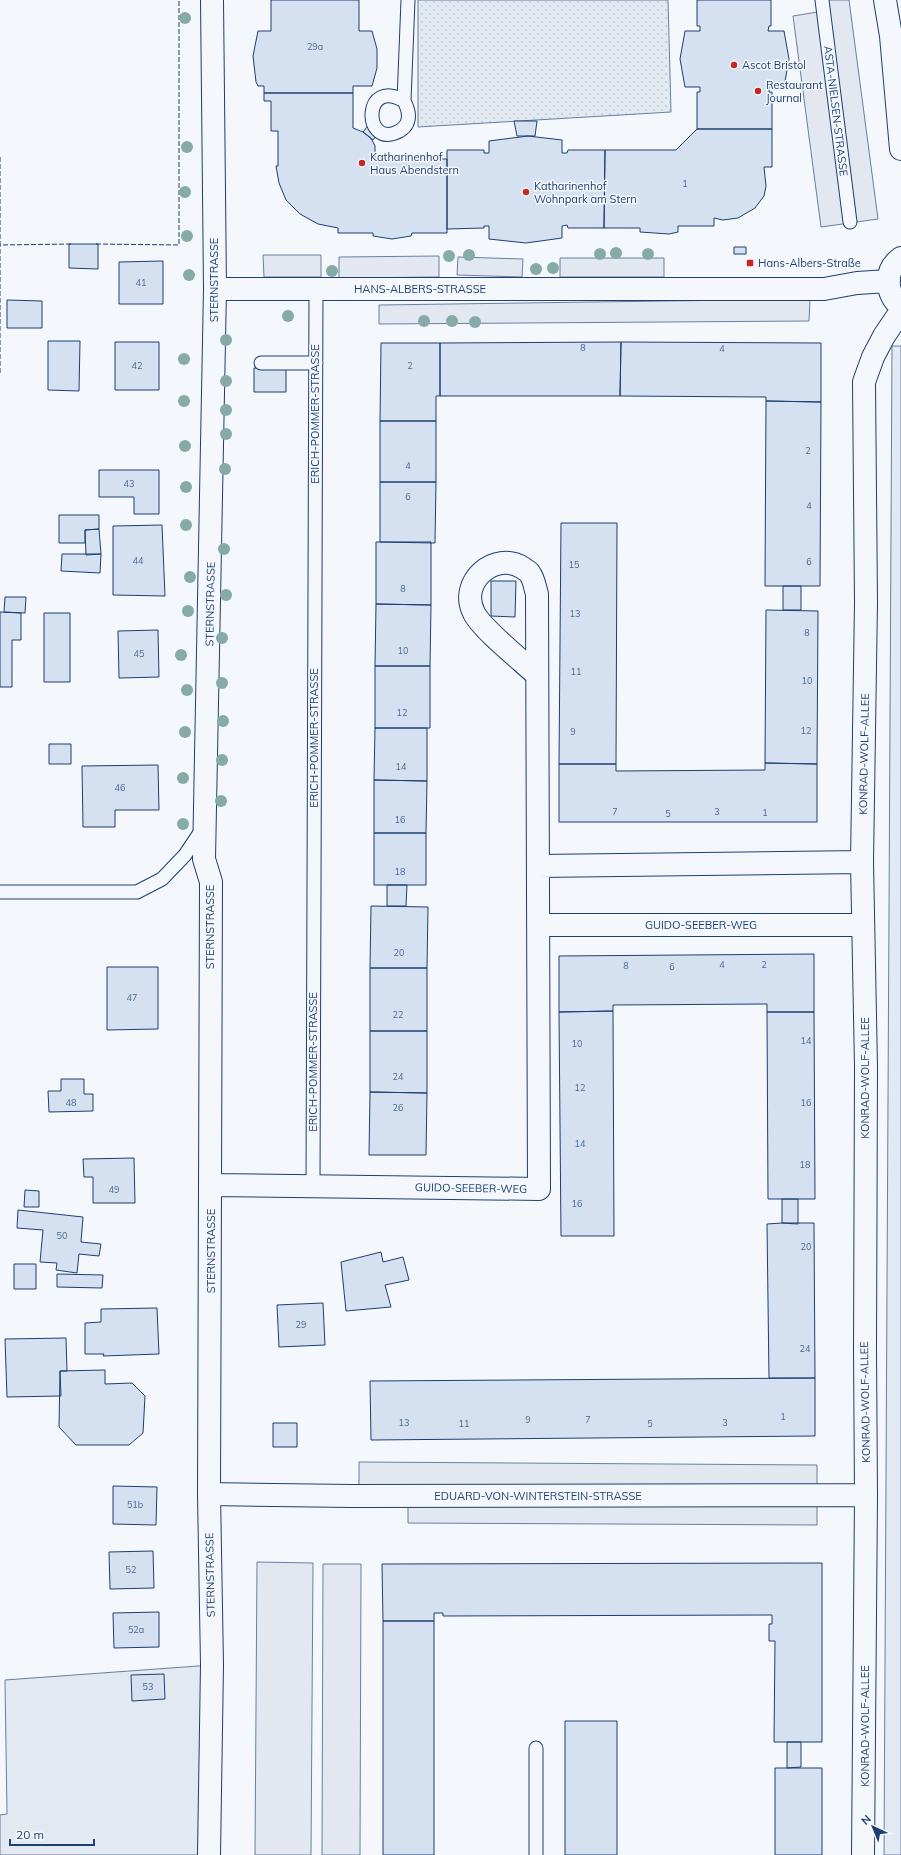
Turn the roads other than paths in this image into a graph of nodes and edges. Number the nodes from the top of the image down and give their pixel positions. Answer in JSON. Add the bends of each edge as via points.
{"nodes":[{"id":1,"x":212,"y":0,"type":"edge"},
{"id":2,"x":408,"y":0,"type":"edge"},
{"id":3,"x":822,"y":0,"type":"edge"},
{"id":4,"x":885,"y":0,"type":"edge"},
{"id":5,"x":404,"y":101,"type":"dead end"},
{"id":6,"x":901,"y":149,"type":"edge"},
{"id":7,"x":850,"y":222,"type":"dead end"},
{"id":8,"x":901,"y":258,"type":"edge"},
{"id":9,"x":889,"y":281,"type":"junction"},
{"id":10,"x":316,"y":288,"type":"junction"},
{"id":11,"x":215,"y":289,"type":"junction"},
{"id":12,"x":901,"y":307,"type":"edge"},
{"id":13,"x":901,"y":311,"type":"edge"},
{"id":14,"x":260,"y":363,"type":"dead end"},
{"id":15,"x":316,"y":363,"type":"junction"},
{"id":16,"x":537,"y":675,"type":"junction"},
{"id":17,"x":206,"y":823,"type":"junction"},
{"id":18,"x":862,"y":862,"type":"junction"},
{"id":19,"x":538,"y":866,"type":"junction"},
{"id":20,"x":0,"y":892,"type":"edge"},
{"id":21,"x":539,"y":925,"type":"junction"},
{"id":22,"x":863,"y":925,"type":"junction"},
{"id":23,"x":211,"y":1185,"type":"junction"},
{"id":24,"x":313,"y":1187,"type":"junction"},
{"id":25,"x":209,"y":1494,"type":"junction"},
{"id":26,"x":866,"y":1495,"type":"junction"},
{"id":27,"x":536,"y":1748,"type":"dead end"},
{"id":28,"x":209,"y":1855,"type":"edge"},
{"id":29,"x":536,"y":1855,"type":"edge"},
{"id":30,"x":863,"y":1855,"type":"edge"}],
"edges":[{"from":1,"to":11,"type":"street","name":"STERNSTRASSE"},
{"from":2,"to":5,"type":"lane"},
{"from":3,"to":7,"type":"lane","name":"ASTA-NIELSEN-STRASSE"},
{"from":4,"to":6,"type":"street","via":[[892,36]]},
{"from":8,"to":9,"type":"street","via":[[892,268]]},
{"from":9,"to":10,"type":"street","name":"HANS-ALBERS-STRASSE","via":[[824,289]]},
{"from":9,"to":12,"type":"street","via":[[891,295]]},
{"from":10,"to":11,"type":"street","name":"HANS-ALBERS-STRASSE"},
{"from":10,"to":15,"type":"lane","name":"ERICH-POMMER-STRASSE"},
{"from":11,"to":17,"type":"street","name":"STERNSTRASSE"},
{"from":13,"to":18,"type":"street","name":"KONRAD-WOLF-ALLEE","via":[[873,357],[864,382],[866,602]]},
{"from":14,"to":15,"type":"lane"},
{"from":15,"to":24,"type":"lane","name":"ERICH-POMMER-STRASSE"},
{"from":16,"to":16,"type":"street","name":"GUIDO-SEEBER-WEG","via":[[537,594],[530,573],[518,565],[494,565],[475,577],[471,589],[473,612]]},
{"from":16,"to":19,"type":"street","name":"GUIDO-SEEBER-WEG"},
{"from":17,"to":20,"type":"lane","via":[[185,856],[162,879],[137,892]]},
{"from":17,"to":23,"type":"street","name":"STERNSTRASSE","via":[[204,859],[211,882]]},
{"from":18,"to":19,"type":"street"},
{"from":18,"to":22,"type":"street","name":"KONRAD-WOLF-ALLEE"},
{"from":19,"to":21,"type":"street","name":"GUIDO-SEEBER-WEG"},
{"from":21,"to":22,"type":"street","name":"GUIDO-SEEBER-WEG"},
{"from":21,"to":24,"type":"street","name":"GUIDO-SEEBER-WEG","via":[[539,1188]]},
{"from":22,"to":26,"type":"street","name":"KONRAD-WOLF-ALLEE","via":[[866,1067]]},
{"from":23,"to":24,"type":"street","name":"GUIDO-SEEBER-WEG"},
{"from":23,"to":25,"type":"street","name":"STERNSTRASSE"},
{"from":25,"to":26,"type":"street","name":"EDUARD-VON-WINTERSTEIN-STRASSE"},
{"from":25,"to":28,"type":"street","name":"STERNSTRASSE","via":[[212,1664]]},
{"from":26,"to":30,"type":"street","name":"KONRAD-WOLF-ALLEE"},
{"from":27,"to":29,"type":"lane"}]}
